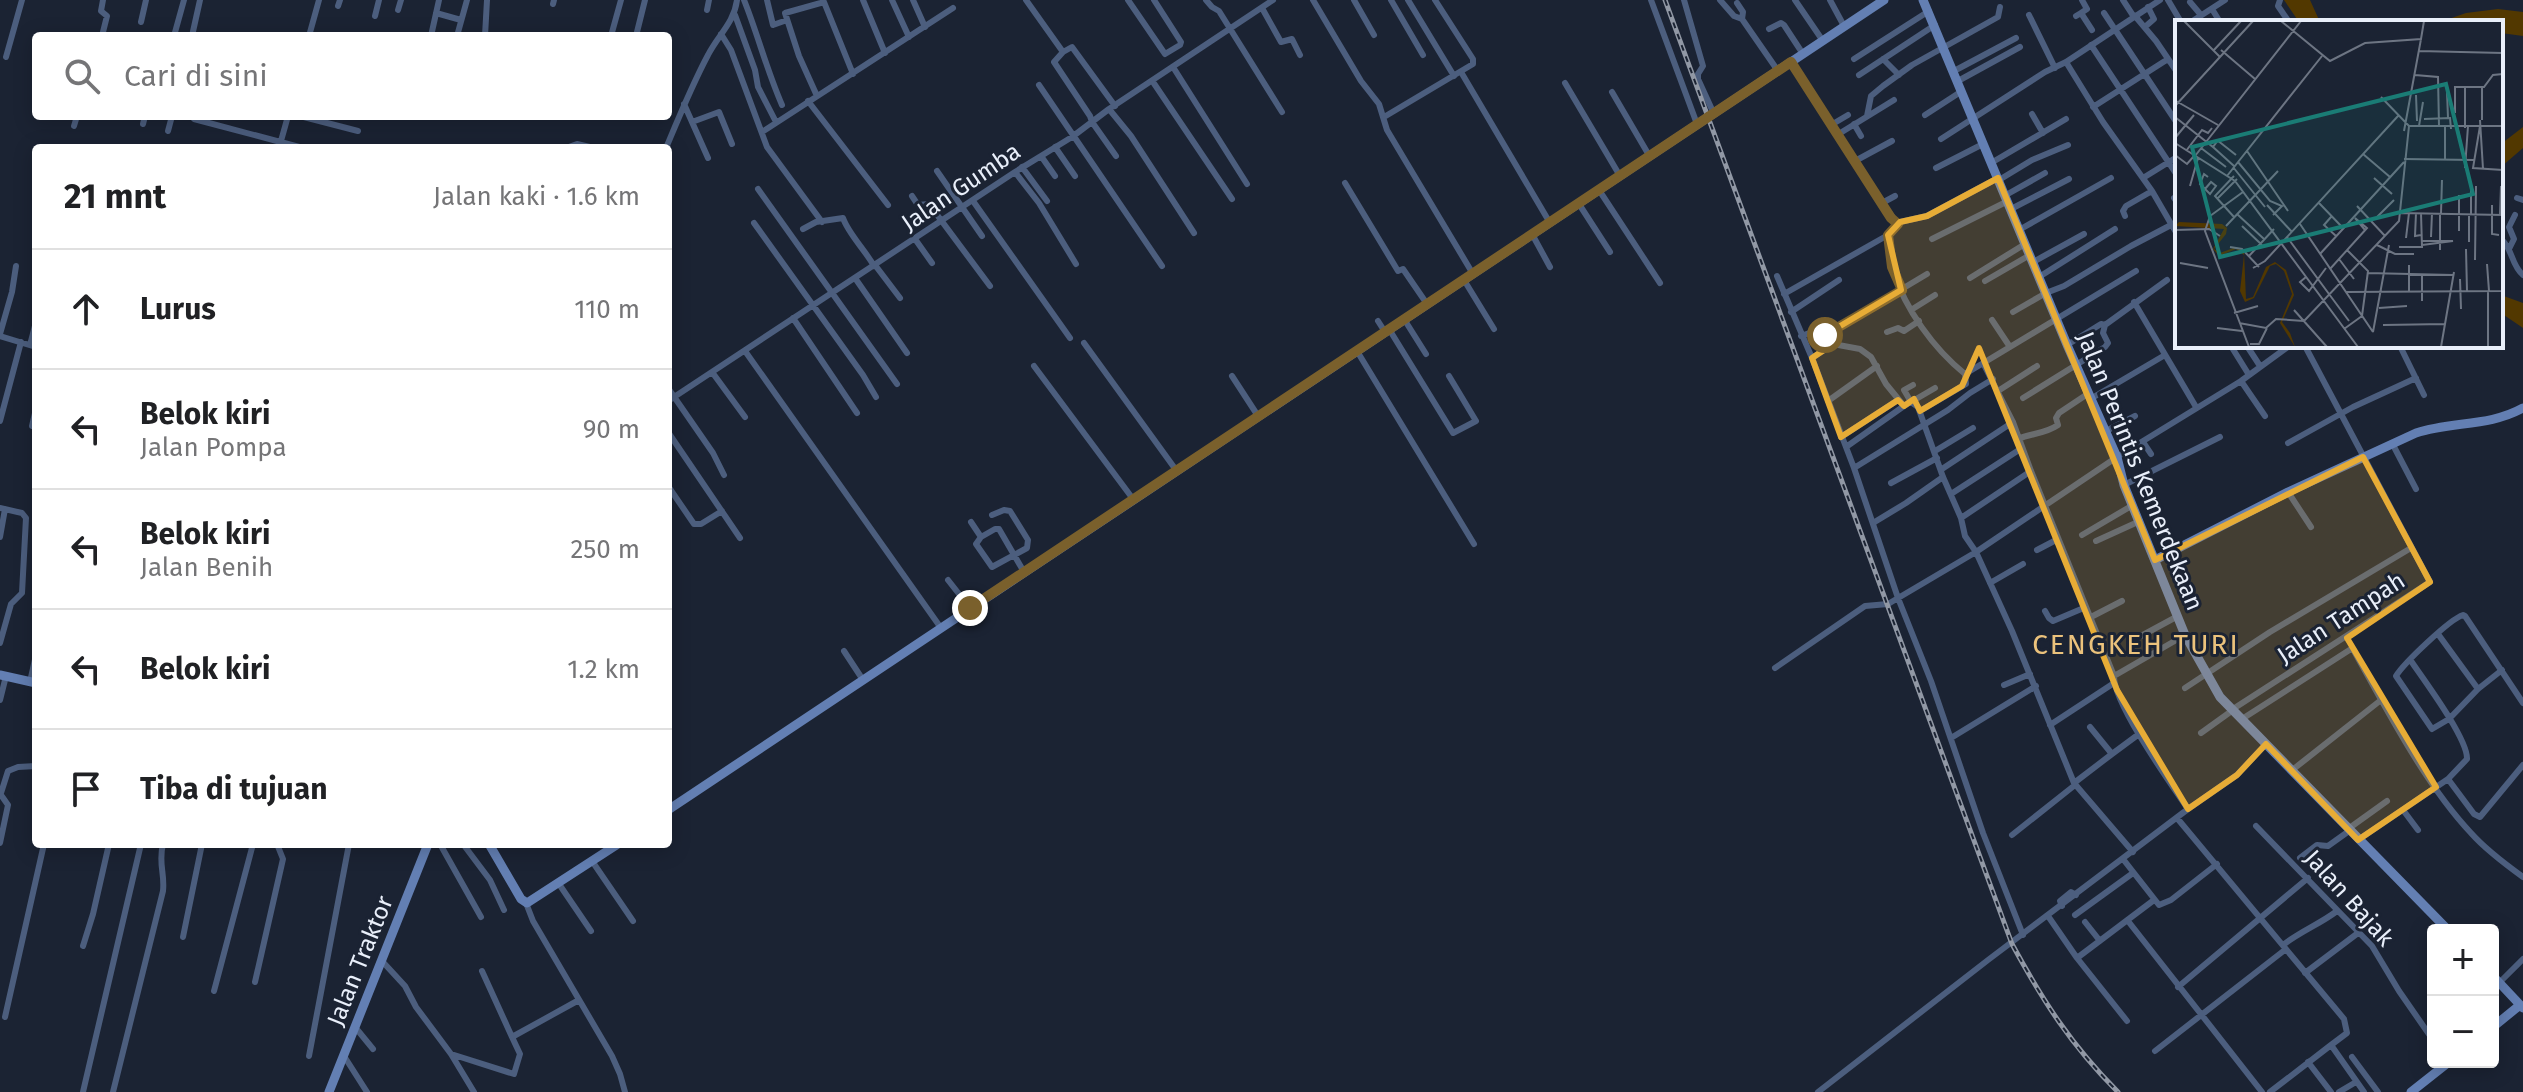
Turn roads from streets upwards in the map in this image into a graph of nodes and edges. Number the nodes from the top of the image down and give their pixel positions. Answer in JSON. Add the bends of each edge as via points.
{"nodes":[{"id":1,"x":22,"y":0,"type":"edge"},
{"id":2,"x":103,"y":0,"type":"edge"},
{"id":3,"x":146,"y":0,"type":"edge"},
{"id":4,"x":184,"y":0,"type":"edge"},
{"id":5,"x":200,"y":0,"type":"edge"},
{"id":6,"x":319,"y":0,"type":"edge"},
{"id":7,"x":379,"y":0,"type":"edge"},
{"id":8,"x":401,"y":0,"type":"edge"},
{"id":9,"x":439,"y":0,"type":"edge"},
{"id":10,"x":467,"y":0,"type":"edge"},
{"id":11,"x":487,"y":0,"type":"edge"},
{"id":12,"x":621,"y":0,"type":"edge"},
{"id":13,"x":645,"y":0,"type":"edge"},
{"id":14,"x":709,"y":0,"type":"edge"},
{"id":15,"x":737,"y":0,"type":"edge"},
{"id":16,"x":744,"y":0,"type":"edge"},
{"id":17,"x":767,"y":0,"type":"edge"},
{"id":18,"x":863,"y":0,"type":"edge"},
{"id":19,"x":892,"y":0,"type":"edge"},
{"id":20,"x":913,"y":0,"type":"edge"},
{"id":21,"x":1026,"y":0,"type":"edge"},
{"id":22,"x":1128,"y":0,"type":"edge"},
{"id":23,"x":1154,"y":0,"type":"edge"},
{"id":24,"x":1206,"y":0,"type":"edge"},
{"id":25,"x":1273,"y":0,"type":"edge"},
{"id":26,"x":1313,"y":0,"type":"edge"},
{"id":27,"x":1354,"y":0,"type":"edge"},
{"id":28,"x":1391,"y":0,"type":"edge"},
{"id":29,"x":1408,"y":0,"type":"edge"},
{"id":30,"x":1435,"y":0,"type":"edge"},
{"id":31,"x":1651,"y":0,"type":"edge"},
{"id":32,"x":1684,"y":0,"type":"edge"},
{"id":33,"x":1720,"y":0,"type":"edge"},
{"id":34,"x":1795,"y":0,"type":"edge"},
{"id":35,"x":1831,"y":0,"type":"edge"},
{"id":36,"x":1884,"y":0,"type":"edge"},
{"id":37,"x":2082,"y":0,"type":"edge"},
{"id":38,"x":2123,"y":0,"type":"edge"},
{"id":39,"x":2160,"y":0,"type":"edge"},
{"id":40,"x":2168,"y":0,"type":"edge"},
{"id":41,"x":2225,"y":0,"type":"edge"},
{"id":42,"x":2280,"y":0,"type":"edge"},
{"id":43,"x":823,"y":1,"type":"edge"},
{"id":44,"x":2190,"y":2,"type":"edge"},
{"id":45,"x":1737,"y":3,"type":"dead end"},
{"id":46,"x":1927,"y":4,"type":"edge"},
{"id":47,"x":1262,"y":5,"type":"edge"},
{"id":48,"x":2000,"y":7,"type":"dead end"},
{"id":49,"x":2148,"y":7,"type":"junction"},
{"id":50,"x":953,"y":8,"type":"dead end"},
{"id":51,"x":2212,"y":9,"type":"junction"},
{"id":52,"x":398,"y":10,"type":"dead end"},
{"id":53,"x":707,"y":10,"type":"dead end"},
{"id":54,"x":436,"y":13,"type":"junction"},
{"id":55,"x":2104,"y":13,"type":"dead end"},
{"id":56,"x":735,"y":15,"type":"junction"},
{"id":57,"x":2029,"y":15,"type":"dead end"},
{"id":58,"x":2201,"y":15,"type":"junction"},
{"id":59,"x":375,"y":16,"type":"dead end"},
{"id":60,"x":2134,"y":16,"type":"junction"},
{"id":61,"x":1742,"y":19,"type":"junction"},
{"id":62,"x":461,"y":20,"type":"junction"},
{"id":63,"x":787,"y":20,"type":"junction"},
{"id":64,"x":2180,"y":20,"type":"edge"},
{"id":65,"x":2194,"y":20,"type":"edge"},
{"id":66,"x":2219,"y":20,"type":"edge"},
{"id":67,"x":2288,"y":20,"type":"edge"},
{"id":68,"x":141,"y":22,"type":"dead end"},
{"id":69,"x":1935,"y":25,"type":"junction"},
{"id":70,"x":1844,"y":26,"type":"junction"},
{"id":71,"x":2146,"y":26,"type":"junction"},
{"id":72,"x":925,"y":27,"type":"junction"},
{"id":73,"x":1769,"y":29,"type":"dead end"},
{"id":74,"x":1231,"y":30,"type":"junction"},
{"id":75,"x":2092,"y":30,"type":"dead end"},
{"id":76,"x":2114,"y":30,"type":"junction"},
{"id":77,"x":103,"y":32,"type":"edge"},
{"id":78,"x":175,"y":32,"type":"edge"},
{"id":79,"x":193,"y":32,"type":"edge"},
{"id":80,"x":310,"y":32,"type":"edge"},
{"id":81,"x":432,"y":32,"type":"edge"},
{"id":82,"x":458,"y":32,"type":"edge"},
{"id":83,"x":485,"y":32,"type":"edge"},
{"id":84,"x":612,"y":32,"type":"edge"},
{"id":85,"x":637,"y":32,"type":"edge"},
{"id":86,"x":721,"y":34,"type":"junction"},
{"id":87,"x":1374,"y":35,"type":"dead end"},
{"id":88,"x":909,"y":37,"type":"junction"},
{"id":89,"x":2016,"y":38,"type":"dead end"},
{"id":90,"x":1823,"y":41,"type":"junction"},
{"id":91,"x":2091,"y":45,"type":"junction"},
{"id":92,"x":1944,"y":47,"type":"junction"},
{"id":93,"x":2020,"y":47,"type":"dead end"},
{"id":94,"x":1174,"y":49,"type":"junction"},
{"id":95,"x":1063,"y":52,"type":"junction"},
{"id":96,"x":885,"y":53,"type":"junction"},
{"id":97,"x":1803,"y":54,"type":"junction"},
{"id":98,"x":1300,"y":55,"type":"dead end"},
{"id":99,"x":1423,"y":55,"type":"dead end"},
{"id":100,"x":6,"y":57,"type":"dead end"},
{"id":101,"x":1854,"y":59,"type":"dead end"},
{"id":102,"x":1883,"y":59,"type":"junction"},
{"id":103,"x":2168,"y":59,"type":"junction"},
{"id":104,"x":1180,"y":62,"type":"junction"},
{"id":105,"x":1791,"y":62,"type":"junction"},
{"id":106,"x":2066,"y":62,"type":"junction"},
{"id":107,"x":1173,"y":67,"type":"junction"},
{"id":108,"x":2055,"y":68,"type":"junction"},
{"id":109,"x":2175,"y":69,"type":"edge"},
{"id":110,"x":1778,"y":71,"type":"junction"},
{"id":111,"x":1954,"y":71,"type":"junction"},
{"id":112,"x":1461,"y":72,"type":"junction"},
{"id":113,"x":853,"y":74,"type":"junction"},
{"id":114,"x":1859,"y":75,"type":"dead end"},
{"id":115,"x":1899,"y":75,"type":"junction"},
{"id":116,"x":2144,"y":75,"type":"junction"},
{"id":117,"x":1454,"y":76,"type":"junction"},
{"id":118,"x":1153,"y":82,"type":"junction"},
{"id":119,"x":1565,"y":83,"type":"dead end"},
{"id":120,"x":1039,"y":85,"type":"dead end"},
{"id":121,"x":1960,"y":86,"type":"junction"},
{"id":122,"x":2121,"y":90,"type":"junction"},
{"id":123,"x":1612,"y":92,"type":"dead end"},
{"id":124,"x":817,"y":96,"type":"junction"},
{"id":125,"x":1894,"y":100,"type":"dead end"},
{"id":126,"x":808,"y":101,"type":"junction"},
{"id":127,"x":684,"y":104,"type":"junction"},
{"id":128,"x":782,"y":105,"type":"dead end"},
{"id":129,"x":1112,"y":107,"type":"junction"},
{"id":130,"x":2093,"y":107,"type":"junction"},
{"id":131,"x":1282,"y":112,"type":"dead end"},
{"id":132,"x":1714,"y":114,"type":"junction"},
{"id":133,"x":2032,"y":114,"type":"dead end"},
{"id":134,"x":1848,"y":115,"type":"dead end"},
{"id":135,"x":1925,"y":115,"type":"dead end"},
{"id":136,"x":1867,"y":116,"type":"junction"},
{"id":137,"x":1384,"y":117,"type":"junction"},
{"id":138,"x":2066,"y":119,"type":"dead end"},
{"id":139,"x":76,"y":120,"type":"edge"},
{"id":140,"x":144,"y":120,"type":"edge"},
{"id":141,"x":171,"y":120,"type":"edge"},
{"id":142,"x":197,"y":120,"type":"edge"},
{"id":143,"x":287,"y":120,"type":"edge"},
{"id":144,"x":315,"y":120,"type":"edge"},
{"id":145,"x":1973,"y":120,"type":"junction"},
{"id":146,"x":2175,"y":120,"type":"edge"},
{"id":147,"x":692,"y":122,"type":"junction"},
{"id":148,"x":776,"y":122,"type":"junction"},
{"id":149,"x":1092,"y":122,"type":"junction"},
{"id":150,"x":143,"y":124,"type":"dead end"},
{"id":151,"x":1854,"y":124,"type":"junction"},
{"id":152,"x":1698,"y":125,"type":"junction"},
{"id":153,"x":1831,"y":125,"type":"junction"},
{"id":154,"x":74,"y":126,"type":"dead end"},
{"id":155,"x":168,"y":131,"type":"dead end"},
{"id":156,"x":358,"y":131,"type":"dead end"},
{"id":157,"x":762,"y":132,"type":"junction"},
{"id":158,"x":2043,"y":133,"type":"junction"},
{"id":159,"x":1837,"y":135,"type":"junction"},
{"id":160,"x":1861,"y":136,"type":"dead end"},
{"id":161,"x":1072,"y":137,"type":"junction"},
{"id":162,"x":1941,"y":139,"type":"dead end"},
{"id":163,"x":1892,"y":141,"type":"dead end"},
{"id":164,"x":277,"y":144,"type":"edge"},
{"id":165,"x":280,"y":144,"type":"edge"},
{"id":166,"x":668,"y":144,"type":"edge"},
{"id":167,"x":732,"y":144,"type":"dead end"},
{"id":168,"x":1983,"y":144,"type":"junction"},
{"id":169,"x":2068,"y":145,"type":"dead end"},
{"id":170,"x":1055,"y":147,"type":"junction"},
{"id":171,"x":1041,"y":156,"type":"junction"},
{"id":172,"x":1116,"y":156,"type":"dead end"},
{"id":173,"x":1650,"y":157,"type":"junction"},
{"id":174,"x":708,"y":158,"type":"dead end"},
{"id":175,"x":2175,"y":158,"type":"edge"},
{"id":176,"x":1855,"y":161,"type":"junction"},
{"id":177,"x":1991,"y":163,"type":"junction"},
{"id":178,"x":2168,"y":163,"type":"junction"},
{"id":179,"x":1022,"y":167,"type":"junction"},
{"id":180,"x":1936,"y":168,"type":"dead end"},
{"id":181,"x":937,"y":171,"type":"dead end"},
{"id":182,"x":1015,"y":172,"type":"junction"},
{"id":183,"x":2175,"y":172,"type":"edge"},
{"id":184,"x":2045,"y":173,"type":"dead end"},
{"id":185,"x":1055,"y":176,"type":"dead end"},
{"id":186,"x":1075,"y":176,"type":"dead end"},
{"id":187,"x":1620,"y":176,"type":"junction"},
{"id":188,"x":2111,"y":178,"type":"dead end"},
{"id":189,"x":2143,"y":178,"type":"junction"},
{"id":190,"x":1998,"y":179,"type":"junction"},
{"id":191,"x":2069,"y":179,"type":"dead end"},
{"id":192,"x":1345,"y":183,"type":"dead end"},
{"id":193,"x":1247,"y":184,"type":"dead end"},
{"id":194,"x":758,"y":189,"type":"dead end"},
{"id":195,"x":1599,"y":190,"type":"junction"},
{"id":196,"x":2152,"y":191,"type":"junction"},
{"id":197,"x":912,"y":196,"type":"dead end"},
{"id":198,"x":1895,"y":196,"type":"dead end"},
{"id":199,"x":1232,"y":199,"type":"dead end"},
{"id":200,"x":973,"y":201,"type":"junction"},
{"id":201,"x":1047,"y":201,"type":"dead end"},
{"id":202,"x":2008,"y":202,"type":"junction"},
{"id":203,"x":1882,"y":203,"type":"junction"},
{"id":204,"x":1579,"y":204,"type":"junction"},
{"id":205,"x":888,"y":205,"type":"dead end"},
{"id":206,"x":962,"y":208,"type":"junction"},
{"id":207,"x":2515,"y":215,"type":"dead end"},
{"id":208,"x":2125,"y":216,"type":"dead end"},
{"id":209,"x":943,"y":221,"type":"junction"},
{"id":210,"x":822,"y":222,"type":"junction"},
{"id":211,"x":754,"y":223,"type":"dead end"},
{"id":212,"x":1550,"y":223,"type":"junction"},
{"id":213,"x":1898,"y":224,"type":"junction"},
{"id":214,"x":2171,"y":225,"type":"junction"},
{"id":215,"x":803,"y":229,"type":"dead end"},
{"id":216,"x":2115,"y":229,"type":"dead end"},
{"id":217,"x":2019,"y":230,"type":"junction"},
{"id":218,"x":2175,"y":231,"type":"edge"},
{"id":219,"x":1194,"y":233,"type":"dead end"},
{"id":220,"x":1532,"y":234,"type":"junction"},
{"id":221,"x":2084,"y":234,"type":"dead end"},
{"id":222,"x":1888,"y":235,"type":"junction"},
{"id":223,"x":982,"y":236,"type":"dead end"},
{"id":224,"x":915,"y":239,"type":"junction"},
{"id":225,"x":1932,"y":239,"type":"dead end"},
{"id":226,"x":2503,"y":242,"type":"edge"},
{"id":227,"x":2025,"y":244,"type":"junction"},
{"id":228,"x":2509,"y":249,"type":"junction"},
{"id":229,"x":1610,"y":252,"type":"dead end"},
{"id":230,"x":2031,"y":258,"type":"junction"},
{"id":231,"x":932,"y":263,"type":"dead end"},
{"id":232,"x":1076,"y":264,"type":"dead end"},
{"id":233,"x":16,"y":266,"type":"dead end"},
{"id":234,"x":875,"y":266,"type":"junction"},
{"id":235,"x":1162,"y":266,"type":"dead end"},
{"id":236,"x":1550,"y":267,"type":"dead end"},
{"id":237,"x":2136,"y":271,"type":"dead end"},
{"id":238,"x":1473,"y":274,"type":"junction"},
{"id":239,"x":1927,"y":274,"type":"dead end"},
{"id":240,"x":2523,"y":275,"type":"edge"},
{"id":241,"x":1777,"y":276,"type":"dead end"},
{"id":242,"x":2039,"y":277,"type":"junction"},
{"id":243,"x":855,"y":278,"type":"junction"},
{"id":244,"x":1970,"y":278,"type":"dead end"},
{"id":245,"x":1464,"y":280,"type":"junction"},
{"id":246,"x":1839,"y":280,"type":"dead end"},
{"id":247,"x":2167,"y":280,"type":"dead end"},
{"id":248,"x":1985,"y":281,"type":"dead end"},
{"id":249,"x":1660,"y":283,"type":"dead end"},
{"id":250,"x":990,"y":286,"type":"dead end"},
{"id":251,"x":1902,"y":290,"type":"junction"},
{"id":252,"x":833,"y":292,"type":"junction"},
{"id":253,"x":2046,"y":293,"type":"junction"},
{"id":254,"x":1784,"y":294,"type":"junction"},
{"id":255,"x":1935,"y":295,"type":"dead end"},
{"id":256,"x":900,"y":298,"type":"dead end"},
{"id":257,"x":2134,"y":302,"type":"junction"},
{"id":258,"x":1427,"y":304,"type":"junction"},
{"id":259,"x":814,"y":305,"type":"junction"},
{"id":260,"x":1911,"y":310,"type":"junction"},
{"id":261,"x":1791,"y":312,"type":"junction"},
{"id":262,"x":2013,"y":312,"type":"dead end"},
{"id":263,"x":793,"y":318,"type":"junction"},
{"id":264,"x":2057,"y":318,"type":"junction"},
{"id":265,"x":1404,"y":319,"type":"junction"},
{"id":266,"x":1992,"y":320,"type":"dead end"},
{"id":267,"x":1378,"y":321,"type":"dead end"},
{"id":268,"x":1919,"y":321,"type":"junction"},
{"id":269,"x":2105,"y":325,"type":"junction"},
{"id":270,"x":1494,"y":329,"type":"dead end"},
{"id":271,"x":1387,"y":330,"type":"junction"},
{"id":272,"x":1887,"y":332,"type":"dead end"},
{"id":273,"x":0,"y":335,"type":"edge"},
{"id":274,"x":1825,"y":335,"type":"junction"},
{"id":275,"x":1801,"y":336,"type":"junction"},
{"id":276,"x":1070,"y":338,"type":"dead end"},
{"id":277,"x":21,"y":342,"type":"junction"},
{"id":278,"x":1084,"y":343,"type":"dead end"},
{"id":279,"x":1833,"y":344,"type":"junction"},
{"id":280,"x":2067,"y":345,"type":"junction"},
{"id":281,"x":32,"y":346,"type":"edge"},
{"id":282,"x":2010,"y":347,"type":"junction"},
{"id":283,"x":2232,"y":348,"type":"edge"},
{"id":284,"x":2248,"y":348,"type":"edge"},
{"id":285,"x":2286,"y":348,"type":"edge"},
{"id":286,"x":2306,"y":348,"type":"edge"},
{"id":287,"x":2401,"y":348,"type":"edge"},
{"id":288,"x":745,"y":351,"type":"junction"},
{"id":289,"x":1357,"y":351,"type":"junction"},
{"id":290,"x":907,"y":353,"type":"dead end"},
{"id":291,"x":1426,"y":354,"type":"dead end"},
{"id":292,"x":2165,"y":355,"type":"junction"},
{"id":293,"x":1812,"y":358,"type":"junction"},
{"id":294,"x":1983,"y":363,"type":"junction"},
{"id":295,"x":2076,"y":365,"type":"junction"},
{"id":296,"x":1034,"y":366,"type":"dead end"},
{"id":297,"x":1877,"y":366,"type":"junction"},
{"id":298,"x":2037,"y":366,"type":"dead end"},
{"id":299,"x":2260,"y":366,"type":"junction"},
{"id":300,"x":712,"y":372,"type":"junction"},
{"id":301,"x":1965,"y":374,"type":"junction"},
{"id":302,"x":2249,"y":375,"type":"junction"},
{"id":303,"x":1232,"y":376,"type":"dead end"},
{"id":304,"x":1449,"y":376,"type":"dead end"},
{"id":305,"x":2416,"y":378,"type":"junction"},
{"id":306,"x":1993,"y":379,"type":"junction"},
{"id":307,"x":2241,"y":381,"type":"junction"},
{"id":308,"x":897,"y":384,"type":"dead end"},
{"id":309,"x":1913,"y":385,"type":"dead end"},
{"id":310,"x":1935,"y":388,"type":"dead end"},
{"id":311,"x":1998,"y":391,"type":"junction"},
{"id":312,"x":2424,"y":395,"type":"dead end"},
{"id":313,"x":2091,"y":396,"type":"junction"},
{"id":314,"x":876,"y":397,"type":"dead end"},
{"id":315,"x":672,"y":398,"type":"edge"},
{"id":316,"x":2023,"y":398,"type":"dead end"},
{"id":317,"x":672,"y":400,"type":"edge"},
{"id":318,"x":1828,"y":401,"type":"junction"},
{"id":319,"x":1904,"y":403,"type":"junction"},
{"id":320,"x":2196,"y":407,"type":"junction"},
{"id":321,"x":2523,"y":408,"type":"edge"},
{"id":322,"x":1920,"y":411,"type":"junction"},
{"id":323,"x":857,"y":413,"type":"dead end"},
{"id":324,"x":2340,"y":414,"type":"junction"},
{"id":325,"x":1258,"y":416,"type":"junction"},
{"id":326,"x":2135,"y":416,"type":"dead end"},
{"id":327,"x":2265,"y":416,"type":"dead end"},
{"id":328,"x":745,"y":417,"type":"dead end"},
{"id":329,"x":0,"y":421,"type":"edge"},
{"id":330,"x":2013,"y":422,"type":"junction"},
{"id":331,"x":1925,"y":424,"type":"junction"},
{"id":332,"x":1973,"y":428,"type":"dead end"},
{"id":333,"x":2106,"y":431,"type":"junction"},
{"id":334,"x":1841,"y":437,"type":"junction"},
{"id":335,"x":2220,"y":437,"type":"dead end"},
{"id":336,"x":672,"y":438,"type":"edge"},
{"id":337,"x":2018,"y":439,"type":"junction"},
{"id":338,"x":2143,"y":442,"type":"junction"},
{"id":339,"x":2288,"y":443,"type":"dead end"},
{"id":340,"x":2392,"y":443,"type":"junction"},
{"id":341,"x":1846,"y":447,"type":"junction"},
{"id":342,"x":2022,"y":448,"type":"junction"},
{"id":343,"x":1936,"y":454,"type":"junction"},
{"id":344,"x":2151,"y":454,"type":"dead end"},
{"id":345,"x":2117,"y":457,"type":"junction"},
{"id":346,"x":2363,"y":457,"type":"junction"},
{"id":347,"x":1854,"y":468,"type":"junction"},
{"id":348,"x":1176,"y":470,"type":"junction"},
{"id":349,"x":2031,"y":471,"type":"junction"},
{"id":350,"x":1942,"y":473,"type":"junction"},
{"id":351,"x":724,"y":475,"type":"dead end"},
{"id":352,"x":1891,"y":483,"type":"dead end"},
{"id":353,"x":2124,"y":485,"type":"junction"},
{"id":354,"x":2416,"y":489,"type":"dead end"},
{"id":355,"x":672,"y":492,"type":"edge"},
{"id":356,"x":2288,"y":492,"type":"junction"},
{"id":357,"x":1951,"y":494,"type":"junction"},
{"id":358,"x":1133,"y":499,"type":"junction"},
{"id":359,"x":2045,"y":505,"type":"junction"},
{"id":360,"x":2133,"y":505,"type":"junction"},
{"id":361,"x":2,"y":509,"type":"edge"},
{"id":362,"x":722,"y":511,"type":"junction"},
{"id":363,"x":992,"y":515,"type":"dead end"},
{"id":364,"x":1961,"y":518,"type":"junction"},
{"id":365,"x":2140,"y":521,"type":"junction"},
{"id":366,"x":971,"y":522,"type":"dead end"},
{"id":367,"x":1873,"y":523,"type":"junction"},
{"id":368,"x":2311,"y":527,"type":"dead end"},
{"id":369,"x":2082,"y":535,"type":"dead end"},
{"id":370,"x":0,"y":537,"type":"edge"},
{"id":371,"x":981,"y":537,"type":"junction"},
{"id":372,"x":740,"y":538,"type":"dead end"},
{"id":373,"x":2058,"y":539,"type":"junction"},
{"id":374,"x":2096,"y":541,"type":"dead end"},
{"id":375,"x":1474,"y":544,"type":"dead end"},
{"id":376,"x":2411,"y":548,"type":"junction"},
{"id":377,"x":2037,"y":550,"type":"dead end"},
{"id":378,"x":1976,"y":552,"type":"junction"},
{"id":379,"x":1013,"y":554,"type":"junction"},
{"id":380,"x":2155,"y":560,"type":"junction"},
{"id":381,"x":2023,"y":564,"type":"dead end"},
{"id":382,"x":1024,"y":572,"type":"junction"},
{"id":383,"x":948,"y":580,"type":"dead end"},
{"id":384,"x":1990,"y":583,"type":"junction"},
{"id":385,"x":1898,"y":598,"type":"junction"},
{"id":386,"x":2122,"y":601,"type":"dead end"},
{"id":387,"x":2086,"y":607,"type":"junction"},
{"id":388,"x":970,"y":608,"type":"junction"},
{"id":389,"x":2045,"y":611,"type":"dead end"},
{"id":390,"x":2178,"y":616,"type":"junction"},
{"id":391,"x":2091,"y":617,"type":"junction"},
{"id":392,"x":941,"y":628,"type":"junction"},
{"id":393,"x":2438,"y":634,"type":"junction"},
{"id":394,"x":2185,"y":635,"type":"junction"},
{"id":395,"x":2141,"y":636,"type":"dead end"},
{"id":396,"x":0,"y":643,"type":"edge"},
{"id":397,"x":844,"y":651,"type":"dead end"},
{"id":398,"x":2411,"y":661,"type":"junction"},
{"id":399,"x":1775,"y":668,"type":"dead end"},
{"id":400,"x":2502,"y":670,"type":"junction"},
{"id":401,"x":2030,"y":674,"type":"junction"},
{"id":402,"x":2206,"y":675,"type":"junction"},
{"id":403,"x":3,"y":676,"type":"edge"},
{"id":404,"x":863,"y":680,"type":"junction"},
{"id":405,"x":2114,"y":680,"type":"junction"},
{"id":406,"x":32,"y":683,"type":"edge"},
{"id":407,"x":2004,"y":685,"type":"dead end"},
{"id":408,"x":2036,"y":686,"type":"junction"},
{"id":409,"x":2185,"y":688,"type":"dead end"},
{"id":410,"x":2478,"y":689,"type":"junction"},
{"id":411,"x":0,"y":700,"type":"edge"},
{"id":412,"x":2381,"y":700,"type":"junction"},
{"id":413,"x":2523,"y":703,"type":"edge"},
{"id":414,"x":2233,"y":710,"type":"junction"},
{"id":415,"x":2242,"y":719,"type":"junction"},
{"id":416,"x":2449,"y":719,"type":"junction"},
{"id":417,"x":2050,"y":725,"type":"junction"},
{"id":418,"x":2090,"y":727,"type":"dead end"},
{"id":419,"x":2201,"y":733,"type":"dead end"},
{"id":420,"x":2139,"y":734,"type":"junction"},
{"id":421,"x":1951,"y":738,"type":"junction"},
{"id":422,"x":2266,"y":744,"type":"junction"},
{"id":423,"x":2112,"y":754,"type":"junction"},
{"id":424,"x":2523,"y":765,"type":"edge"},
{"id":425,"x":32,"y":766,"type":"edge"},
{"id":426,"x":2291,"y":771,"type":"junction"},
{"id":427,"x":2448,"y":779,"type":"junction"},
{"id":428,"x":2075,"y":784,"type":"junction"},
{"id":429,"x":2436,"y":787,"type":"junction"},
{"id":430,"x":1,"y":795,"type":"edge"},
{"id":431,"x":2387,"y":801,"type":"dead end"},
{"id":432,"x":672,"y":807,"type":"edge"},
{"id":433,"x":2188,"y":809,"type":"junction"},
{"id":434,"x":2403,"y":810,"type":"junction"},
{"id":435,"x":2177,"y":818,"type":"junction"},
{"id":436,"x":2256,"y":826,"type":"dead end"},
{"id":437,"x":2348,"y":830,"type":"junction"},
{"id":438,"x":2418,"y":830,"type":"dead end"},
{"id":439,"x":2012,"y":835,"type":"dead end"},
{"id":440,"x":2358,"y":840,"type":"junction"},
{"id":441,"x":0,"y":843,"type":"edge"},
{"id":442,"x":43,"y":848,"type":"edge"},
{"id":443,"x":108,"y":848,"type":"edge"},
{"id":444,"x":140,"y":848,"type":"edge"},
{"id":445,"x":162,"y":848,"type":"edge"},
{"id":446,"x":201,"y":848,"type":"edge"},
{"id":447,"x":252,"y":848,"type":"edge"},
{"id":448,"x":278,"y":848,"type":"edge"},
{"id":449,"x":348,"y":848,"type":"edge"},
{"id":450,"x":426,"y":848,"type":"edge"},
{"id":451,"x":442,"y":848,"type":"edge"},
{"id":452,"x":466,"y":848,"type":"edge"},
{"id":453,"x":491,"y":848,"type":"edge"},
{"id":454,"x":612,"y":848,"type":"edge"},
{"id":455,"x":2133,"y":852,"type":"junction"},
{"id":456,"x":2300,"y":858,"type":"dead end"},
{"id":457,"x":2123,"y":859,"type":"junction"},
{"id":458,"x":592,"y":861,"type":"junction"},
{"id":459,"x":2217,"y":864,"type":"junction"},
{"id":460,"x":2133,"y":873,"type":"junction"},
{"id":461,"x":2523,"y":877,"type":"edge"},
{"id":462,"x":2308,"y":878,"type":"junction"},
{"id":463,"x":559,"y":884,"type":"junction"},
{"id":464,"x":2154,"y":900,"type":"junction"},
{"id":465,"x":526,"y":903,"type":"junction"},
{"id":466,"x":504,"y":910,"type":"dead end"},
{"id":467,"x":2337,"y":911,"type":"junction"},
{"id":468,"x":2075,"y":915,"type":"dead end"},
{"id":469,"x":2048,"y":916,"type":"junction"},
{"id":470,"x":2260,"y":916,"type":"junction"},
{"id":471,"x":481,"y":917,"type":"dead end"},
{"id":472,"x":633,"y":921,"type":"dead end"},
{"id":473,"x":2128,"y":921,"type":"junction"},
{"id":474,"x":2085,"y":922,"type":"dead end"},
{"id":475,"x":2442,"y":924,"type":"edge"},
{"id":476,"x":591,"y":931,"type":"dead end"},
{"id":477,"x":2358,"y":933,"type":"junction"},
{"id":478,"x":2023,"y":935,"type":"junction"},
{"id":479,"x":183,"y":937,"type":"dead end"},
{"id":480,"x":2100,"y":941,"type":"junction"},
{"id":481,"x":83,"y":946,"type":"dead end"},
{"id":482,"x":2284,"y":947,"type":"junction"},
{"id":483,"x":2077,"y":958,"type":"junction"},
{"id":484,"x":2523,"y":959,"type":"edge"},
{"id":485,"x":382,"y":961,"type":"junction"},
{"id":486,"x":482,"y":971,"type":"dead end"},
{"id":487,"x":2305,"y":973,"type":"junction"},
{"id":488,"x":2499,"y":978,"type":"edge"},
{"id":489,"x":255,"y":982,"type":"dead end"},
{"id":490,"x":2499,"y":983,"type":"edge"},
{"id":491,"x":2178,"y":987,"type":"junction"},
{"id":492,"x":214,"y":991,"type":"dead end"},
{"id":493,"x":579,"y":1000,"type":"junction"},
{"id":494,"x":2522,"y":1007,"type":"edge"},
{"id":495,"x":2201,"y":1015,"type":"junction"},
{"id":496,"x":5,"y":1017,"type":"dead end"},
{"id":497,"x":2127,"y":1021,"type":"dead end"},
{"id":498,"x":2499,"y":1023,"type":"edge"},
{"id":499,"x":355,"y":1027,"type":"junction"},
{"id":500,"x":2427,"y":1031,"type":"edge"},
{"id":501,"x":512,"y":1037,"type":"junction"},
{"id":502,"x":2331,"y":1045,"type":"junction"},
{"id":503,"x":373,"y":1049,"type":"dead end"},
{"id":504,"x":2155,"y":1051,"type":"dead end"},
{"id":505,"x":451,"y":1054,"type":"junction"},
{"id":506,"x":309,"y":1056,"type":"dead end"},
{"id":507,"x":344,"y":1056,"type":"junction"},
{"id":508,"x":2352,"y":1057,"type":"dead end"},
{"id":509,"x":2308,"y":1062,"type":"junction"},
{"id":510,"x":2357,"y":1064,"type":"junction"},
{"id":511,"x":2441,"y":1068,"type":"edge"},
{"id":512,"x":2347,"y":1070,"type":"junction"},
{"id":513,"x":2356,"y":1082,"type":"junction"},
{"id":514,"x":83,"y":1092,"type":"edge"},
{"id":515,"x":113,"y":1092,"type":"edge"},
{"id":516,"x":329,"y":1092,"type":"edge"},
{"id":517,"x":367,"y":1092,"type":"edge"},
{"id":518,"x":474,"y":1092,"type":"edge"},
{"id":519,"x":625,"y":1092,"type":"edge"},
{"id":520,"x":1818,"y":1092,"type":"edge"},
{"id":521,"x":2262,"y":1092,"type":"edge"},
{"id":522,"x":2270,"y":1092,"type":"edge"},
{"id":523,"x":2331,"y":1092,"type":"edge"},
{"id":524,"x":2339,"y":1092,"type":"edge"},
{"id":525,"x":2364,"y":1092,"type":"edge"},
{"id":526,"x":2378,"y":1092,"type":"edge"},
{"id":527,"x":2411,"y":1092,"type":"edge"}],
"edges":[{"from":1,"to":100,"type":"street"},
{"from":2,"to":77,"type":"street"},
{"from":3,"to":68,"type":"street"},
{"from":4,"to":78,"type":"street"},
{"from":5,"to":79,"type":"street"},
{"from":6,"to":80,"type":"street"},
{"from":7,"to":59,"type":"street"},
{"from":8,"to":52,"type":"street"},
{"from":9,"to":54,"type":"street"},
{"from":10,"to":62,"type":"street"},
{"from":11,"to":83,"type":"street"},
{"from":12,"to":84,"type":"street"},
{"from":13,"to":85,"type":"street"},
{"from":14,"to":53,"type":"street"},
{"from":15,"to":56,"type":"street"},
{"from":16,"to":128,"type":"street"},
{"from":17,"to":63,"type":"street","via":[[773,25]]},
{"from":18,"to":96,"type":"street"},
{"from":19,"to":88,"type":"street"},
{"from":20,"to":72,"type":"street"},
{"from":21,"to":95,"type":"street"},
{"from":22,"to":94,"type":"street","via":[[1163,53]]},
{"from":23,"to":94,"type":"street","via":[[1181,42]]},
{"from":24,"to":74,"type":"street"},
{"from":25,"to":47,"type":"street","name":"Jalan Gumba"},
{"from":26,"to":137,"type":"street"},
{"from":27,"to":87,"type":"street"},
{"from":28,"to":99,"type":"street"},
{"from":29,"to":117,"type":"street"},
{"from":30,"to":112,"type":"street","via":[[1473,59]]},
{"from":31,"to":152,"type":"street"},
{"from":32,"to":132,"type":"street","via":[[1703,65],[1698,79]]},
{"from":33,"to":61,"type":"street"},
{"from":34,"to":90,"type":"street"},
{"from":35,"to":70,"type":"street"},
{"from":36,"to":70,"type":"street"},
{"from":37,"to":75,"type":"street","via":[[2087,9],[2079,15]]},
{"from":38,"to":60,"type":"street"},
{"from":39,"to":49,"type":"street"},
{"from":40,"to":64,"type":"street"},
{"from":41,"to":51,"type":"street"},
{"from":42,"to":67,"type":"street","via":[[2278,6]]},
{"from":43,"to":63,"type":"street","via":[[785,13]]},
{"from":43,"to":113,"type":"street"},
{"from":44,"to":58,"type":"street"},
{"from":45,"to":61,"type":"street"},
{"from":46,"to":69,"type":"street","name":"Jalan Perintis Kemerdekaan"},
{"from":46,"to":101,"type":"street"},
{"from":47,"to":74,"type":"street","name":"Jalan Gumba"},
{"from":47,"to":98,"type":"street","via":[[1281,42],[1292,39]]},
{"from":48,"to":92,"type":"street","via":[[1998,17]]},
{"from":49,"to":60,"type":"street"},
{"from":49,"to":71,"type":"street","via":[[2154,19]]},
{"from":50,"to":72,"type":"street"},
{"from":51,"to":58,"type":"street"},
{"from":51,"to":66,"type":"street"},
{"from":54,"to":62,"type":"street"},
{"from":54,"to":81,"type":"street"},
{"from":55,"to":76,"type":"street"},
{"from":56,"to":86,"type":"street"},
{"from":56,"to":148,"type":"street","via":[[758,87]]},
{"from":57,"to":108,"type":"street"},
{"from":58,"to":65,"type":"street"},
{"from":60,"to":71,"type":"street"},
{"from":60,"to":76,"type":"street"},
{"from":61,"to":110,"type":"street"},
{"from":62,"to":82,"type":"street"},
{"from":63,"to":124,"type":"street"},
{"from":69,"to":92,"type":"street","name":"Jalan Perintis Kemerdekaan"},
{"from":69,"to":102,"type":"street"},
{"from":70,"to":90,"type":"street"},
{"from":71,"to":103,"type":"street"},
{"from":72,"to":88,"type":"street"},
{"from":73,"to":97,"type":"street","via":[[1784,25]]},
{"from":74,"to":104,"type":"street","name":"Jalan Gumba"},
{"from":74,"to":131,"type":"street"},
{"from":76,"to":91,"type":"street"},
{"from":76,"to":116,"type":"street"},
{"from":86,"to":127,"type":"street"},
{"from":86,"to":157,"type":"street"},
{"from":88,"to":96,"type":"street"},
{"from":89,"to":111,"type":"street"},
{"from":90,"to":97,"type":"street"},
{"from":91,"to":106,"type":"street"},
{"from":91,"to":122,"type":"street"},
{"from":92,"to":111,"type":"street","name":"Jalan Perintis Kemerdekaan"},
{"from":92,"to":115,"type":"street"},
{"from":93,"to":121,"type":"street"},
{"from":94,"to":104,"type":"street"},
{"from":95,"to":129,"type":"street","via":[[1072,47]]},
{"from":95,"to":149,"type":"street","via":[[1054,61]]},
{"from":96,"to":113,"type":"street"},
{"from":97,"to":105,"type":"street"},
{"from":102,"to":114,"type":"street"},
{"from":102,"to":115,"type":"street"},
{"from":103,"to":109,"type":"street"},
{"from":103,"to":116,"type":"street"},
{"from":104,"to":107,"type":"street","name":"Jalan Gumba"},
{"from":105,"to":110,"type":"street"},
{"from":105,"to":153,"type":"street"},
{"from":106,"to":108,"type":"street"},
{"from":106,"to":130,"type":"street"},
{"from":107,"to":118,"type":"street","name":"Jalan Gumba"},
{"from":107,"to":193,"type":"street"},
{"from":108,"to":145,"type":"street"},
{"from":110,"to":132,"type":"street"},
{"from":111,"to":121,"type":"street","name":"Jalan Perintis Kemerdekaan"},
{"from":112,"to":117,"type":"street"},
{"from":112,"to":212,"type":"street"},
{"from":113,"to":124,"type":"street"},
{"from":115,"to":136,"type":"street","via":[[1871,96]]},
{"from":116,"to":122,"type":"street"},
{"from":116,"to":146,"type":"street"},
{"from":117,"to":137,"type":"street"},
{"from":118,"to":129,"type":"street","name":"Jalan Gumba"},
{"from":118,"to":199,"type":"street"},
{"from":119,"to":187,"type":"street"},
{"from":120,"to":161,"type":"street"},
{"from":121,"to":135,"type":"street"},
{"from":121,"to":145,"type":"street","name":"Jalan Perintis Kemerdekaan"},
{"from":122,"to":130,"type":"street"},
{"from":122,"to":178,"type":"street"},
{"from":123,"to":173,"type":"street"},
{"from":124,"to":126,"type":"street"},
{"from":125,"to":136,"type":"street"},
{"from":126,"to":148,"type":"street"},
{"from":126,"to":205,"type":"street"},
{"from":127,"to":147,"type":"street"},
{"from":127,"to":166,"type":"street"},
{"from":129,"to":149,"type":"street","name":"Jalan Gumba"},
{"from":129,"to":219,"type":"street"},
{"from":130,"to":189,"type":"street"},
{"from":132,"to":152,"type":"street"},
{"from":133,"to":158,"type":"street"},
{"from":134,"to":153,"type":"street"},
{"from":136,"to":151,"type":"street"},
{"from":137,"to":238,"type":"street"},
{"from":138,"to":158,"type":"street"},
{"from":139,"to":154,"type":"street"},
{"from":140,"to":150,"type":"street"},
{"from":141,"to":155,"type":"street"},
{"from":142,"to":164,"type":"street"},
{"from":143,"to":165,"type":"street"},
{"from":144,"to":156,"type":"street"},
{"from":145,"to":162,"type":"street"},
{"from":145,"to":168,"type":"street","name":"Jalan Perintis Kemerdekaan"},
{"from":147,"to":167,"type":"street","via":[[719,112]]},
{"from":147,"to":174,"type":"street"},
{"from":148,"to":157,"type":"street"},
{"from":149,"to":161,"type":"street","name":"Jalan Gumba"},
{"from":149,"to":172,"type":"street"},
{"from":151,"to":159,"type":"street"},
{"from":151,"to":160,"type":"street"},
{"from":152,"to":173,"type":"street"},
{"from":153,"to":159,"type":"street"},
{"from":157,"to":210,"type":"street","via":[[767,147]]},
{"from":158,"to":177,"type":"street"},
{"from":159,"to":176,"type":"street"},
{"from":161,"to":170,"type":"street","name":"Jalan Gumba"},
{"from":161,"to":235,"type":"street"},
{"from":163,"to":176,"type":"street"},
{"from":168,"to":177,"type":"street","name":"Jalan Perintis Kemerdekaan"},
{"from":168,"to":180,"type":"street"},
{"from":169,"to":190,"type":"street"},
{"from":170,"to":171,"type":"street","name":"Jalan Gumba"},
{"from":170,"to":186,"type":"street"},
{"from":171,"to":179,"type":"street","name":"Jalan Gumba"},
{"from":171,"to":185,"type":"street"},
{"from":173,"to":187,"type":"street"},
{"from":175,"to":178,"type":"street"},
{"from":176,"to":203,"type":"street"},
{"from":177,"to":190,"type":"street","name":"Jalan Perintis Kemerdekaan"},
{"from":178,"to":183,"type":"street"},
{"from":178,"to":189,"type":"street"},
{"from":179,"to":182,"type":"street","name":"Jalan Gumba"},
{"from":179,"to":201,"type":"street"},
{"from":181,"to":206,"type":"street"},
{"from":182,"to":200,"type":"street","name":"Jalan Gumba"},
{"from":182,"to":232,"type":"street"},
{"from":184,"to":202,"type":"street"},
{"from":187,"to":195,"type":"street"},
{"from":188,"to":217,"type":"street"},
{"from":189,"to":196,"type":"street"},
{"from":190,"to":202,"type":"street","name":"Jalan Perintis Kemerdekaan"},
{"from":190,"to":213,"type":"street","via":[[1927,216]]},
{"from":191,"to":202,"type":"street"},
{"from":192,"to":258,"type":"street","via":[[1398,271],[1403,269]]},
{"from":194,"to":252,"type":"street"},
{"from":195,"to":204,"type":"street"},
{"from":195,"to":249,"type":"street"},
{"from":196,"to":208,"type":"street","via":[[2126,206]]},
{"from":196,"to":214,"type":"street"},
{"from":197,"to":209,"type":"street","via":[[918,205],[929,204]]},
{"from":198,"to":203,"type":"street"},
{"from":200,"to":206,"type":"street","name":"Jalan Gumba"},
{"from":200,"to":276,"type":"street"},
{"from":202,"to":217,"type":"street","name":"Jalan Perintis Kemerdekaan"},
{"from":202,"to":225,"type":"street"},
{"from":203,"to":213,"type":"street"},
{"from":204,"to":212,"type":"street"},
{"from":204,"to":229,"type":"street"},
{"from":206,"to":209,"type":"street","name":"Jalan Gumba"},
{"from":206,"to":223,"type":"street"},
{"from":207,"to":228,"type":"street"},
{"from":209,"to":224,"type":"street","name":"Jalan Gumba"},
{"from":209,"to":250,"type":"street"},
{"from":210,"to":215,"type":"street"},
{"from":210,"to":234,"type":"street","via":[[843,218]]},
{"from":211,"to":259,"type":"street"},
{"from":212,"to":220,"type":"street"},
{"from":213,"to":222,"type":"street"},
{"from":214,"to":218,"type":"street"},
{"from":214,"to":253,"type":"street"},
{"from":216,"to":242,"type":"street"},
{"from":217,"to":227,"type":"street","name":"Jalan Perintis Kemerdekaan"},
{"from":220,"to":236,"type":"street"},
{"from":220,"to":238,"type":"street"},
{"from":221,"to":230,"type":"street"},
{"from":222,"to":251,"type":"street","via":[[1892,267]]},
{"from":222,"to":254,"type":"street"},
{"from":224,"to":231,"type":"street"},
{"from":224,"to":234,"type":"street","name":"Jalan Gumba"},
{"from":226,"to":228,"type":"street"},
{"from":227,"to":230,"type":"street","name":"Jalan Perintis Kemerdekaan"},
{"from":227,"to":244,"type":"street"},
{"from":228,"to":240,"type":"street"},
{"from":230,"to":242,"type":"street","name":"Jalan Perintis Kemerdekaan"},
{"from":230,"to":248,"type":"street"},
{"from":233,"to":273,"type":"street"},
{"from":234,"to":243,"type":"street","name":"Jalan Gumba"},
{"from":234,"to":256,"type":"street"},
{"from":237,"to":264,"type":"street"},
{"from":238,"to":245,"type":"street"},
{"from":239,"to":251,"type":"street"},
{"from":241,"to":254,"type":"street"},
{"from":242,"to":253,"type":"street","name":"Jalan Perintis Kemerdekaan"},
{"from":243,"to":252,"type":"street","name":"Jalan Gumba"},
{"from":243,"to":290,"type":"street"},
{"from":245,"to":258,"type":"street"},
{"from":245,"to":270,"type":"street"},
{"from":246,"to":261,"type":"street"},
{"from":247,"to":257,"type":"street"},
{"from":251,"to":260,"type":"street"},
{"from":251,"to":274,"type":"street"},
{"from":252,"to":259,"type":"street","name":"Jalan Gumba"},
{"from":252,"to":308,"type":"street"},
{"from":253,"to":262,"type":"street"},
{"from":253,"to":264,"type":"street","name":"Jalan Perintis Kemerdekaan"},
{"from":254,"to":261,"type":"street"},
{"from":255,"to":260,"type":"street"},
{"from":257,"to":269,"type":"street"},
{"from":257,"to":292,"type":"street"},
{"from":258,"to":265,"type":"street"},
{"from":259,"to":263,"type":"street","name":"Jalan Gumba"},
{"from":259,"to":314,"type":"street"},
{"from":260,"to":268,"type":"street"},
{"from":261,"to":275,"type":"street"},
{"from":263,"to":288,"type":"street","name":"Jalan Gumba"},
{"from":263,"to":323,"type":"street"},
{"from":264,"to":280,"type":"street","name":"Jalan Perintis Kemerdekaan"},
{"from":264,"to":282,"type":"street"},
{"from":265,"to":271,"type":"street"},
{"from":265,"to":291,"type":"street"},
{"from":266,"to":282,"type":"street"},
{"from":267,"to":271,"type":"street"},
{"from":268,"to":272,"type":"street","via":[[1904,331]]},
{"from":268,"to":301,"type":"street"},
{"from":269,"to":280,"type":"street"},
{"from":269,"to":295,"type":"street","via":[[2107,345]]},
{"from":271,"to":289,"type":"street"},
{"from":271,"to":304,"type":"street","via":[[1453,433],[1476,421]]},
{"from":273,"to":277,"type":"street"},
{"from":274,"to":275,"type":"street","via":[[1815,331]]},
{"from":274,"to":279,"type":"street"},
{"from":275,"to":293,"type":"street"},
{"from":277,"to":281,"type":"street"},
{"from":277,"to":329,"type":"street"},
{"from":278,"to":348,"type":"street"},
{"from":279,"to":293,"type":"street"},
{"from":279,"to":297,"type":"street","via":[[1860,349]]},
{"from":280,"to":295,"type":"street","name":"Jalan Perintis Kemerdekaan"},
{"from":282,"to":294,"type":"street"},
{"from":283,"to":302,"type":"street"},
{"from":284,"to":299,"type":"street"},
{"from":285,"to":299,"type":"street"},
{"from":286,"to":324,"type":"street","name":"Jalan Tampah"},
{"from":287,"to":305,"type":"street"},
{"from":288,"to":300,"type":"street","name":"Jalan Gumba"},
{"from":288,"to":392,"type":"street"},
{"from":289,"to":325,"type":"street"},
{"from":289,"to":375,"type":"street"},
{"from":292,"to":313,"type":"street"},
{"from":292,"to":320,"type":"street"},
{"from":293,"to":318,"type":"street"},
{"from":294,"to":301,"type":"street"},
{"from":294,"to":306,"type":"street"},
{"from":295,"to":313,"type":"street","name":"Jalan Perintis Kemerdekaan"},
{"from":295,"to":316,"type":"street"},
{"from":296,"to":358,"type":"street"},
{"from":297,"to":318,"type":"street"},
{"from":297,"to":319,"type":"street"},
{"from":298,"to":311,"type":"street"},
{"from":299,"to":302,"type":"street"},
{"from":300,"to":315,"type":"street","name":"Jalan Gumba"},
{"from":300,"to":328,"type":"street"},
{"from":301,"to":322,"type":"street","via":[[1966,384]]},
{"from":302,"to":307,"type":"street"},
{"from":303,"to":325,"type":"street"},
{"from":305,"to":312,"type":"street"},
{"from":305,"to":324,"type":"street"},
{"from":306,"to":311,"type":"street"},
{"from":306,"to":331,"type":"street"},
{"from":307,"to":320,"type":"street"},
{"from":307,"to":327,"type":"street"},
{"from":309,"to":319,"type":"street","via":[[1904,390]]},
{"from":310,"to":319,"type":"street"},
{"from":311,"to":330,"type":"street"},
{"from":313,"to":333,"type":"street","name":"Jalan Perintis Kemerdekaan"},
{"from":313,"to":337,"type":"street","via":[[2059,413],[2054,428]]},
{"from":317,"to":351,"type":"street"},
{"from":318,"to":334,"type":"street"},
{"from":319,"to":322,"type":"street","via":[[1916,404]]},
{"from":319,"to":334,"type":"street"},
{"from":319,"to":341,"type":"street"},
{"from":320,"to":338,"type":"street"},
{"from":321,"to":340,"type":"street","via":[[2498,419],[2435,427]]},
{"from":322,"to":331,"type":"street"},
{"from":324,"to":339,"type":"street"},
{"from":324,"to":346,"type":"street","name":"Jalan Tampah"},
{"from":325,"to":348,"type":"street"},
{"from":326,"to":333,"type":"street"},
{"from":330,"to":337,"type":"street"},
{"from":330,"to":350,"type":"street"},
{"from":331,"to":343,"type":"street"},
{"from":331,"to":347,"type":"street"},
{"from":332,"to":343,"type":"street"},
{"from":333,"to":345,"type":"street","name":"Jalan Perintis Kemerdekaan"},
{"from":334,"to":341,"type":"street"},
{"from":335,"to":353,"type":"street"},
{"from":336,"to":362,"type":"street"},
{"from":337,"to":342,"type":"street"},
{"from":338,"to":344,"type":"street"},
{"from":338,"to":345,"type":"street"},
{"from":340,"to":346,"type":"street"},
{"from":340,"to":354,"type":"street"},
{"from":341,"to":347,"type":"street"},
{"from":342,"to":349,"type":"street"},
{"from":342,"to":357,"type":"street"},
{"from":343,"to":350,"type":"street"},
{"from":343,"to":352,"type":"street"},
{"from":345,"to":353,"type":"street","name":"Jalan Perintis Kemerdekaan"},
{"from":345,"to":359,"type":"street"},
{"from":346,"to":356,"type":"street"},
{"from":346,"to":376,"type":"street","name":"Jalan Tampah"},
{"from":347,"to":367,"type":"street"},
{"from":348,"to":358,"type":"street"},
{"from":349,"to":359,"type":"street"},
{"from":349,"to":364,"type":"street"},
{"from":350,"to":357,"type":"street"},
{"from":350,"to":367,"type":"street"},
{"from":353,"to":360,"type":"street","name":"Jalan Perintis Kemerdekaan"},
{"from":355,"to":362,"type":"street","via":[[694,524]]},
{"from":356,"to":368,"type":"street"},
{"from":356,"to":380,"type":"street"},
{"from":357,"to":364,"type":"street"},
{"from":358,"to":382,"type":"street"},
{"from":359,"to":373,"type":"street"},
{"from":359,"to":378,"type":"street"},
{"from":360,"to":365,"type":"street","name":"Jalan Perintis Kemerdekaan"},
{"from":360,"to":369,"type":"street"},
{"from":361,"to":370,"type":"street"},
{"from":361,"to":396,"type":"street","via":[[26,518],[22,593],[11,604]]},
{"from":362,"to":372,"type":"street"},
{"from":363,"to":379,"type":"street","via":[[1010,511],[1028,540],[1027,548]]},
{"from":364,"to":378,"type":"street"},
{"from":365,"to":374,"type":"street"},
{"from":365,"to":380,"type":"street","name":"Jalan Perintis Kemerdekaan"},
{"from":366,"to":371,"type":"street"},
{"from":367,"to":385,"type":"street"},
{"from":371,"to":379,"type":"street","via":[[999,529]]},
{"from":371,"to":379,"type":"street","via":[[976,544],[992,567]]},
{"from":373,"to":377,"type":"street"},
{"from":373,"to":387,"type":"street"},
{"from":376,"to":402,"type":"street"},
{"from":376,"to":414,"type":"street","name":"Jalan Tampah","via":[[2430,582]]},
{"from":378,"to":384,"type":"street"},
{"from":378,"to":385,"type":"street"},
{"from":379,"to":382,"type":"street"},
{"from":380,"to":390,"type":"street","name":"Jalan Perintis Kemerdekaan"},
{"from":381,"to":384,"type":"street"},
{"from":382,"to":388,"type":"street"},
{"from":383,"to":388,"type":"street"},
{"from":384,"to":401,"type":"street"},
{"from":385,"to":399,"type":"street","via":[[1865,606]]},
{"from":385,"to":421,"type":"street"},
{"from":386,"to":391,"type":"street"},
{"from":387,"to":389,"type":"street","via":[[2053,621]]},
{"from":387,"to":391,"type":"street"},
{"from":388,"to":392,"type":"street"},
{"from":390,"to":394,"type":"street","name":"Jalan Perintis Kemerdekaan"},
{"from":390,"to":395,"type":"street"},
{"from":391,"to":405,"type":"street"},
{"from":392,"to":404,"type":"street"},
{"from":393,"to":398,"type":"street"},
{"from":393,"to":400,"type":"street","via":[[2464,615]]},
{"from":393,"to":410,"type":"street"},
{"from":394,"to":402,"type":"street","name":"Jalan Perintis Kemerdekaan"},
{"from":394,"to":405,"type":"street"},
{"from":397,"to":404,"type":"street"},
{"from":398,"to":416,"type":"street"},
{"from":398,"to":416,"type":"street","via":[[2397,673],[2398,681],[2430,728]]},
{"from":400,"to":410,"type":"street"},
{"from":400,"to":413,"type":"street"},
{"from":401,"to":407,"type":"street"},
{"from":401,"to":408,"type":"street"},
{"from":402,"to":409,"type":"street"},
{"from":402,"to":414,"type":"street","name":"Jalan Perintis Kemerdekaan"},
{"from":403,"to":406,"type":"street"},
{"from":403,"to":411,"type":"street"},
{"from":404,"to":432,"type":"street"},
{"from":405,"to":417,"type":"street"},
{"from":405,"to":420,"type":"street"},
{"from":408,"to":417,"type":"street"},
{"from":408,"to":421,"type":"street"},
{"from":410,"to":416,"type":"street"},
{"from":412,"to":415,"type":"street","via":[[2351,649]]},
{"from":412,"to":426,"type":"street"},
{"from":412,"to":429,"type":"street"},
{"from":414,"to":415,"type":"street","name":"Jalan Perintis Kemerdekaan"},
{"from":414,"to":419,"type":"street"},
{"from":415,"to":422,"type":"street","name":"Jalan Perintis Kemerdekaan"},
{"from":416,"to":427,"type":"street","via":[[2467,756]]},
{"from":417,"to":428,"type":"street"},
{"from":418,"to":423,"type":"street"},
{"from":420,"to":423,"type":"street"},
{"from":420,"to":433,"type":"street"},
{"from":421,"to":478,"type":"street"},
{"from":422,"to":426,"type":"street","name":"Jalan Perintis Kemerdekaan"},
{"from":422,"to":433,"type":"street","via":[[2237,775]]},
{"from":423,"to":428,"type":"street"},
{"from":424,"to":427,"type":"street","via":[[2480,817]]},
{"from":425,"to":430,"type":"street","via":[[8,771]]},
{"from":426,"to":437,"type":"street","name":"Jalan Perintis Kemerdekaan"},
{"from":427,"to":429,"type":"street"},
{"from":428,"to":439,"type":"street"},
{"from":428,"to":455,"type":"street"},
{"from":429,"to":434,"type":"street"},
{"from":429,"to":461,"type":"street","via":[[2472,835]]},
{"from":430,"to":441,"type":"street","via":[[8,805]]},
{"from":431,"to":437,"type":"street"},
{"from":433,"to":435,"type":"street"},
{"from":434,"to":438,"type":"street"},
{"from":434,"to":440,"type":"street"},
{"from":435,"to":455,"type":"street"},
{"from":435,"to":459,"type":"street"},
{"from":436,"to":462,"type":"street","name":"Jalan Bajak"},
{"from":437,"to":440,"type":"street","name":"Jalan Perintis Kemerdekaan"},
{"from":437,"to":456,"type":"street"},
{"from":440,"to":475,"type":"street","name":"Jalan Perintis Kemerdekaan"},
{"from":442,"to":496,"type":"street"},
{"from":443,"to":481,"type":"street"},
{"from":444,"to":514,"type":"street"},
{"from":445,"to":515,"type":"street","via":[[163,891]]},
{"from":446,"to":479,"type":"street"},
{"from":447,"to":492,"type":"street"},
{"from":448,"to":489,"type":"street","via":[[283,859]]},
{"from":449,"to":506,"type":"street"},
{"from":450,"to":485,"type":"street","name":"Jalan Traktor"},
{"from":451,"to":471,"type":"street"},
{"from":452,"to":466,"type":"street"},
{"from":453,"to":465,"type":"street"},
{"from":454,"to":458,"type":"street"},
{"from":455,"to":457,"type":"street"},
{"from":457,"to":460,"type":"street"},
{"from":457,"to":469,"type":"street"},
{"from":458,"to":463,"type":"street"},
{"from":458,"to":472,"type":"street"},
{"from":459,"to":464,"type":"street","via":[[2171,900],[2161,905]]},
{"from":459,"to":470,"type":"street"},
{"from":460,"to":464,"type":"street"},
{"from":460,"to":468,"type":"street"},
{"from":462,"to":467,"type":"street","name":"Jalan Bajak"},
{"from":462,"to":470,"type":"street"},
{"from":463,"to":465,"type":"street"},
{"from":463,"to":476,"type":"street"},
{"from":464,"to":473,"type":"street"},
{"from":465,"to":493,"type":"street"},
{"from":467,"to":477,"type":"street","name":"Jalan Bajak"},
{"from":467,"to":482,"type":"street"},
{"from":469,"to":478,"type":"street"},
{"from":469,"to":483,"type":"street"},
{"from":470,"to":482,"type":"street"},
{"from":470,"to":491,"type":"street"},
{"from":473,"to":480,"type":"street"},
{"from":473,"to":491,"type":"street"},
{"from":474,"to":480,"type":"street"},
{"from":477,"to":487,"type":"street"},
{"from":477,"to":500,"type":"street","name":"Jalan Bajak","via":[[2378,953]]},
{"from":478,"to":520,"type":"street"},
{"from":480,"to":483,"type":"street"},
{"from":482,"to":487,"type":"street"},
{"from":482,"to":495,"type":"street"},
{"from":483,"to":497,"type":"street"},
{"from":484,"to":488,"type":"street"},
{"from":485,"to":499,"type":"street","name":"Jalan Traktor"},
{"from":485,"to":505,"type":"street"},
{"from":486,"to":501,"type":"street"},
{"from":487,"to":502,"type":"street","via":[[2347,1025],[2347,1033]]},
{"from":490,"to":494,"type":"street"},
{"from":491,"to":495,"type":"street"},
{"from":493,"to":501,"type":"street"},
{"from":493,"to":519,"type":"street","via":[[612,1056]]},
{"from":494,"to":498,"type":"street"},
{"from":495,"to":504,"type":"street"},
{"from":495,"to":521,"type":"street"},
{"from":499,"to":503,"type":"street"},
{"from":499,"to":507,"type":"street","name":"Jalan Traktor"},
{"from":501,"to":505,"type":"street","via":[[520,1054],[514,1074]]},
{"from":502,"to":509,"type":"street"},
{"from":502,"to":512,"type":"street"},
{"from":505,"to":518,"type":"street"},
{"from":507,"to":516,"type":"street","name":"Jalan Traktor"},
{"from":507,"to":517,"type":"street"},
{"from":508,"to":510,"type":"street"},
{"from":509,"to":522,"type":"street"},
{"from":509,"to":523,"type":"street"},
{"from":510,"to":512,"type":"street"},
{"from":510,"to":526,"type":"street"},
{"from":511,"to":527,"type":"street"},
{"from":512,"to":513,"type":"street"},
{"from":513,"to":524,"type":"street"},
{"from":513,"to":525,"type":"street"}]}
